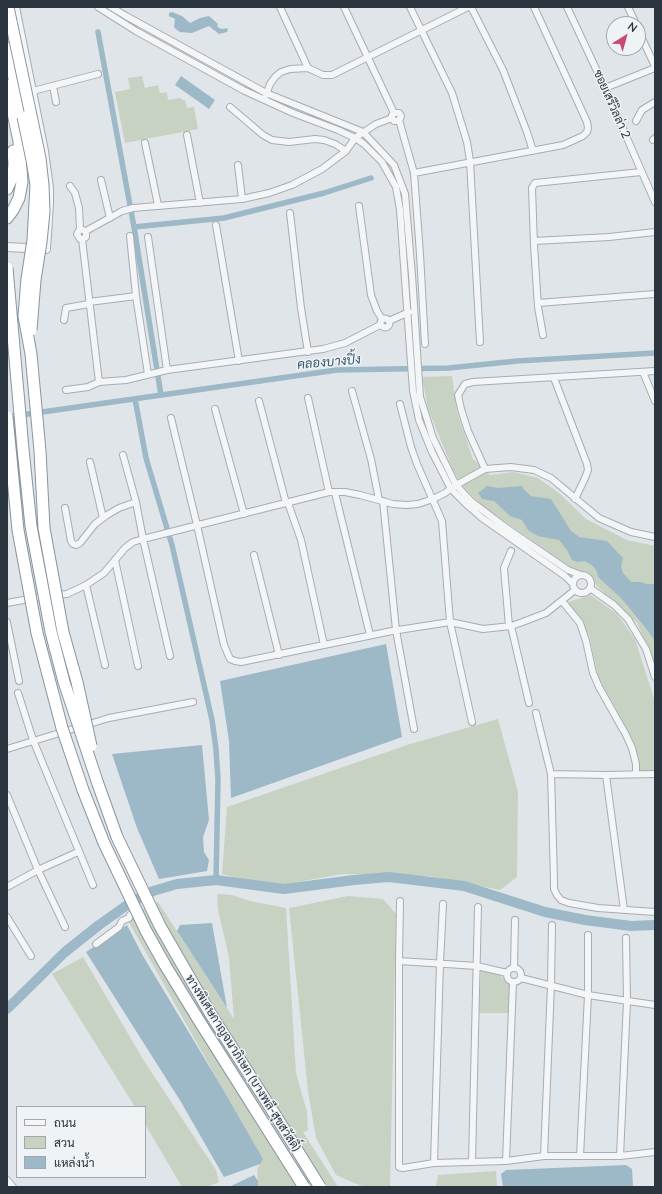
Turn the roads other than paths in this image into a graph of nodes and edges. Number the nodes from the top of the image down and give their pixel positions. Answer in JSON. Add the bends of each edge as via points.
{"nodes":[{"id":1,"x":8,"y":7,"type":"edge"},
{"id":2,"x":15,"y":7,"type":"edge"},
{"id":3,"x":98,"y":7,"type":"edge"},
{"id":4,"x":111,"y":7,"type":"edge"},
{"id":5,"x":280,"y":7,"type":"edge"},
{"id":6,"x":344,"y":7,"type":"edge"},
{"id":7,"x":410,"y":7,"type":"edge"},
{"id":8,"x":468,"y":7,"type":"edge"},
{"id":9,"x":471,"y":7,"type":"edge"},
{"id":10,"x":534,"y":7,"type":"edge"},
{"id":11,"x":567,"y":7,"type":"edge"},
{"id":12,"x":422,"y":30,"type":"junction"},
{"id":13,"x":646,"y":47,"type":"edge"},
{"id":14,"x":7,"y":48,"type":"edge"},
{"id":15,"x":368,"y":57,"type":"junction"},
{"id":16,"x":655,"y":67,"type":"edge"},
{"id":17,"x":308,"y":68,"type":"junction"},
{"id":18,"x":98,"y":74,"type":"dead end"},
{"id":19,"x":7,"y":85,"type":"edge"},
{"id":20,"x":53,"y":86,"type":"junction"},
{"id":21,"x":605,"y":88,"type":"junction"},
{"id":22,"x":33,"y":91,"type":"junction"},
{"id":23,"x":266,"y":93,"type":"junction"},
{"id":24,"x":266,"y":101,"type":"junction"},
{"id":25,"x":56,"y":102,"type":"dead end"},
{"id":26,"x":655,"y":103,"type":"edge"},
{"id":27,"x":230,"y":107,"type":"dead end"},
{"id":28,"x":393,"y":115,"type":"junction"},
{"id":29,"x":7,"y":119,"type":"edge"},
{"id":30,"x":636,"y":121,"type":"dead end"},
{"id":31,"x":363,"y":132,"type":"junction"},
{"id":32,"x":187,"y":135,"type":"dead end"},
{"id":33,"x":355,"y":138,"type":"junction"},
{"id":34,"x":145,"y":143,"type":"dead end"},
{"id":35,"x":346,"y":151,"type":"junction"},
{"id":36,"x":533,"y":151,"type":"junction"},
{"id":37,"x":470,"y":162,"type":"junction"},
{"id":38,"x":238,"y":165,"type":"dead end"},
{"id":39,"x":641,"y":172,"type":"junction"},
{"id":40,"x":414,"y":173,"type":"junction"},
{"id":41,"x":101,"y":180,"type":"dead end"},
{"id":42,"x":70,"y":186,"type":"dead end"},
{"id":43,"x":7,"y":189,"type":"edge"},
{"id":44,"x":242,"y":198,"type":"junction"},
{"id":45,"x":655,"y":202,"type":"edge"},
{"id":46,"x":200,"y":203,"type":"junction"},
{"id":47,"x":158,"y":205,"type":"junction"},
{"id":48,"x":359,"y":206,"type":"dead end"},
{"id":49,"x":290,"y":213,"type":"dead end"},
{"id":50,"x":7,"y":218,"type":"edge"},
{"id":51,"x":110,"y":218,"type":"junction"},
{"id":52,"x":216,"y":225,"type":"dead end"},
{"id":53,"x":83,"y":230,"type":"junction"},
{"id":54,"x":655,"y":232,"type":"edge"},
{"id":55,"x":130,"y":236,"type":"dead end"},
{"id":56,"x":148,"y":237,"type":"dead end"},
{"id":57,"x":534,"y":241,"type":"junction"},
{"id":58,"x":7,"y":247,"type":"edge"},
{"id":59,"x":7,"y":268,"type":"edge"},
{"id":60,"x":655,"y":294,"type":"edge"},
{"id":61,"x":136,"y":296,"type":"junction"},
{"id":62,"x":89,"y":303,"type":"junction"},
{"id":63,"x":538,"y":303,"type":"junction"},
{"id":64,"x":415,"y":310,"type":"junction"},
{"id":65,"x":406,"y":312,"type":"junction"},
{"id":66,"x":64,"y":320,"type":"dead end"},
{"id":67,"x":381,"y":322,"type":"junction"},
{"id":68,"x":543,"y":335,"type":"dead end"},
{"id":69,"x":480,"y":342,"type":"dead end"},
{"id":70,"x":425,"y":344,"type":"dead end"},
{"id":71,"x":308,"y":352,"type":"junction"},
{"id":72,"x":30,"y":354,"type":"junction"},
{"id":73,"x":238,"y":360,"type":"junction"},
{"id":74,"x":166,"y":370,"type":"junction"},
{"id":75,"x":655,"y":371,"type":"edge"},
{"id":76,"x":643,"y":372,"type":"junction"},
{"id":77,"x":150,"y":374,"type":"junction"},
{"id":78,"x":554,"y":378,"type":"junction"},
{"id":79,"x":99,"y":382,"type":"junction"},
{"id":80,"x":66,"y":390,"type":"dead end"},
{"id":81,"x":352,"y":391,"type":"dead end"},
{"id":82,"x":308,"y":398,"type":"dead end"},
{"id":83,"x":259,"y":401,"type":"dead end"},
{"id":84,"x":655,"y":401,"type":"edge"},
{"id":85,"x":400,"y":404,"type":"dead end"},
{"id":86,"x":215,"y":409,"type":"dead end"},
{"id":87,"x":7,"y":417,"type":"edge"},
{"id":88,"x":171,"y":418,"type":"dead end"},
{"id":89,"x":123,"y":455,"type":"dead end"},
{"id":90,"x":90,"y":462,"type":"dead end"},
{"id":91,"x":485,"y":469,"type":"junction"},
{"id":92,"x":453,"y":487,"type":"junction"},
{"id":93,"x":332,"y":492,"type":"junction"},
{"id":94,"x":433,"y":499,"type":"junction"},
{"id":95,"x":575,"y":499,"type":"junction"},
{"id":96,"x":381,"y":500,"type":"junction"},
{"id":97,"x":136,"y":502,"type":"junction"},
{"id":98,"x":287,"y":503,"type":"junction"},
{"id":99,"x":65,"y":508,"type":"dead end"},
{"id":100,"x":244,"y":514,"type":"junction"},
{"id":101,"x":103,"y":518,"type":"junction"},
{"id":102,"x":197,"y":525,"type":"junction"},
{"id":103,"x":655,"y":537,"type":"edge"},
{"id":104,"x":143,"y":539,"type":"junction"},
{"id":105,"x":511,"y":551,"type":"dead end"},
{"id":106,"x":254,"y":555,"type":"dead end"},
{"id":107,"x":115,"y":560,"type":"junction"},
{"id":108,"x":581,"y":575,"type":"junction"},
{"id":109,"x":86,"y":585,"type":"junction"},
{"id":110,"x":574,"y":587,"type":"junction"},
{"id":111,"x":590,"y":588,"type":"junction"},
{"id":112,"x":562,"y":601,"type":"junction"},
{"id":113,"x":7,"y":603,"type":"edge"},
{"id":114,"x":7,"y":622,"type":"edge"},
{"id":115,"x":450,"y":622,"type":"junction"},
{"id":116,"x":510,"y":626,"type":"junction"},
{"id":117,"x":396,"y":630,"type":"junction"},
{"id":118,"x":370,"y":635,"type":"junction"},
{"id":119,"x":324,"y":645,"type":"junction"},
{"id":120,"x":279,"y":655,"type":"junction"},
{"id":121,"x":170,"y":656,"type":"dead end"},
{"id":122,"x":105,"y":666,"type":"dead end"},
{"id":123,"x":138,"y":666,"type":"dead end"},
{"id":124,"x":655,"y":677,"type":"edge"},
{"id":125,"x":19,"y":681,"type":"dead end"},
{"id":126,"x":18,"y":693,"type":"dead end"},
{"id":127,"x":193,"y":702,"type":"dead end"},
{"id":128,"x":529,"y":703,"type":"dead end"},
{"id":129,"x":536,"y":713,"type":"dead end"},
{"id":130,"x":472,"y":722,"type":"dead end"},
{"id":131,"x":414,"y":729,"type":"dead end"},
{"id":132,"x":33,"y":740,"type":"junction"},
{"id":133,"x":7,"y":749,"type":"edge"},
{"id":134,"x":551,"y":774,"type":"junction"},
{"id":135,"x":636,"y":774,"type":"junction"},
{"id":136,"x":655,"y":774,"type":"edge"},
{"id":137,"x":606,"y":775,"type":"junction"},
{"id":138,"x":98,"y":784,"type":"junction"},
{"id":139,"x":7,"y":795,"type":"edge"},
{"id":140,"x":78,"y":852,"type":"junction"},
{"id":141,"x":38,"y":870,"type":"junction"},
{"id":142,"x":93,"y":885,"type":"dead end"},
{"id":143,"x":7,"y":887,"type":"edge"},
{"id":144,"x":400,"y":901,"type":"dead end"},
{"id":145,"x":444,"y":904,"type":"dead end"},
{"id":146,"x":478,"y":907,"type":"dead end"},
{"id":147,"x":624,"y":910,"type":"junction"},
{"id":148,"x":136,"y":912,"type":"junction"},
{"id":149,"x":655,"y":912,"type":"edge"},
{"id":150,"x":7,"y":917,"type":"edge"},
{"id":151,"x":515,"y":920,"type":"dead end"},
{"id":152,"x":552,"y":925,"type":"dead end"},
{"id":153,"x":65,"y":927,"type":"dead end"},
{"id":154,"x":588,"y":935,"type":"dead end"},
{"id":155,"x":626,"y":938,"type":"dead end"},
{"id":156,"x":96,"y":944,"type":"dead end"},
{"id":157,"x":31,"y":956,"type":"dead end"},
{"id":158,"x":399,"y":962,"type":"junction"},
{"id":159,"x":440,"y":963,"type":"junction"},
{"id":160,"x":477,"y":966,"type":"junction"},
{"id":161,"x":514,"y":968,"type":"junction"},
{"id":162,"x":507,"y":973,"type":"junction"},
{"id":163,"x":521,"y":978,"type":"junction"},
{"id":164,"x":513,"y":982,"type":"junction"},
{"id":165,"x":551,"y":985,"type":"junction"},
{"id":166,"x":588,"y":996,"type":"junction"},
{"id":167,"x":627,"y":1001,"type":"junction"},
{"id":168,"x":655,"y":1005,"type":"edge"},
{"id":169,"x":655,"y":1152,"type":"edge"},
{"id":170,"x":544,"y":1156,"type":"junction"},
{"id":171,"x":580,"y":1156,"type":"junction"},
{"id":172,"x":620,"y":1156,"type":"junction"},
{"id":173,"x":506,"y":1161,"type":"junction"},
{"id":174,"x":472,"y":1162,"type":"junction"},
{"id":175,"x":434,"y":1163,"type":"junction"},
{"id":176,"x":7,"y":1180,"type":"edge"},
{"id":177,"x":12,"y":1187,"type":"edge"},
{"id":178,"x":304,"y":1187,"type":"edge"},
{"id":179,"x":320,"y":1187,"type":"edge"}],
"edges":[{"from":1,"to":72,"type":"highway","bridge":true,"via":[[44,185],[44,212],[34,288]]},
{"from":2,"to":22,"type":"street"},
{"from":3,"to":24,"type":"street","via":[[136,31]]},
{"from":4,"to":23,"type":"street"},
{"from":5,"to":17,"type":"street"},
{"from":6,"to":15,"type":"street"},
{"from":7,"to":12,"type":"street"},
{"from":8,"to":12,"type":"street"},
{"from":9,"to":36,"type":"street","via":[[503,70]]},
{"from":10,"to":36,"type":"street","via":[[586,118],[588,128],[583,136],[563,145]]},
{"from":11,"to":21,"type":"street","name":"ซอยเสรีวิลล่า 2"},
{"from":12,"to":15,"type":"street"},
{"from":12,"to":37,"type":"street","via":[[452,93],[465,130]]},
{"from":13,"to":16,"type":"street"},
{"from":14,"to":72,"type":"highway","bridge":true,"via":[[36,185],[33,240],[24,309]]},
{"from":15,"to":17,"type":"street","via":[[332,75],[323,75]]},
{"from":15,"to":28,"type":"street"},
{"from":16,"to":21,"type":"street"},
{"from":17,"to":23,"type":"street","via":[[290,68],[281,72]]},
{"from":18,"to":20,"type":"street"},
{"from":19,"to":50,"type":"highway","via":[[19,140],[22,182],[19,198]]},
{"from":20,"to":22,"type":"street"},
{"from":20,"to":25,"type":"street"},
{"from":21,"to":39,"type":"street","name":"ซอยเสรีวิลล่า 2"},
{"from":22,"to":58,"type":"street","via":[[49,188],[46,249]]},
{"from":23,"to":24,"type":"street"},
{"from":23,"to":31,"type":"street"},
{"from":24,"to":33,"type":"street"},
{"from":26,"to":30,"type":"street","via":[[642,110]]},
{"from":27,"to":35,"type":"street","via":[[272,140],[324,140]]},
{"from":28,"to":31,"type":"street"},
{"from":28,"to":40,"type":"street","via":[[394,120],[398,120]]},
{"from":29,"to":43,"type":"highway","via":[[14,163],[13,176]]},
{"from":31,"to":33,"type":"street"},
{"from":31,"to":64,"type":"street","via":[[394,165],[406,194]]},
{"from":32,"to":46,"type":"street"},
{"from":33,"to":35,"type":"street"},
{"from":33,"to":65,"type":"street","via":[[382,162],[396,187],[400,210]]},
{"from":34,"to":47,"type":"street"},
{"from":35,"to":44,"type":"street","via":[[322,169],[292,185]]},
{"from":36,"to":37,"type":"street"},
{"from":37,"to":40,"type":"street"},
{"from":37,"to":69,"type":"street"},
{"from":38,"to":44,"type":"street"},
{"from":39,"to":45,"type":"street","name":"ซอยเสรีวิลล่า 2"},
{"from":39,"to":57,"type":"street","via":[[535,183],[532,188]]},
{"from":40,"to":70,"type":"street"},
{"from":41,"to":51,"type":"street"},
{"from":42,"to":53,"type":"street","via":[[78,199]]},
{"from":44,"to":46,"type":"street"},
{"from":46,"to":47,"type":"street"},
{"from":47,"to":51,"type":"street","via":[[122,212]]},
{"from":48,"to":67,"type":"street","via":[[371,295]]},
{"from":49,"to":71,"type":"street"},
{"from":51,"to":53,"type":"street"},
{"from":52,"to":73,"type":"street"},
{"from":53,"to":62,"type":"street","via":[[86,237],[82,239]]},
{"from":54,"to":57,"type":"street"},
{"from":55,"to":61,"type":"street"},
{"from":56,"to":74,"type":"street"},
{"from":57,"to":63,"type":"street"},
{"from":59,"to":138,"type":"highway","name":"ทางพิเศษกาญจนาภิเษก (บางพลี-สุขสวัสดิ์)","bridge":true,"via":[[23,449],[36,555],[50,632]]},
{"from":60,"to":63,"type":"street"},
{"from":61,"to":62,"type":"street"},
{"from":61,"to":77,"type":"street"},
{"from":62,"to":66,"type":"street","via":[[66,308]]},
{"from":62,"to":79,"type":"street"},
{"from":63,"to":68,"type":"street"},
{"from":64,"to":65,"type":"street"},
{"from":64,"to":92,"type":"street","via":[[420,397],[424,415]]},
{"from":65,"to":67,"type":"street","via":[[389,321],[385,318]]},
{"from":65,"to":92,"type":"street","via":[[415,406],[432,452]]},
{"from":67,"to":71,"type":"street","via":[[345,343]]},
{"from":71,"to":73,"type":"street"},
{"from":72,"to":138,"type":"highway","bridge":true,"via":[[40,451],[44,528],[63,632],[87,725]]},
{"from":73,"to":74,"type":"street"},
{"from":74,"to":77,"type":"street"},
{"from":75,"to":76,"type":"street"},
{"from":76,"to":78,"type":"street"},
{"from":76,"to":84,"type":"street"},
{"from":77,"to":79,"type":"street","via":[[126,380]]},
{"from":78,"to":91,"type":"street","via":[[465,384],[458,395],[461,409]]},
{"from":78,"to":95,"type":"street","via":[[588,464],[588,470]]},
{"from":79,"to":80,"type":"street","via":[[88,387]]},
{"from":81,"to":96,"type":"street"},
{"from":82,"to":93,"type":"street"},
{"from":83,"to":98,"type":"street"},
{"from":85,"to":94,"type":"street","via":[[411,447]]},
{"from":86,"to":100,"type":"street"},
{"from":87,"to":148,"type":"highway","name":"ทางพิเศษกาญจนาภิเษก (บางพลี-สุขสวัสดิ์)","bridge":true,"via":[[18,530],[37,633],[50,685],[83,790]]},
{"from":88,"to":102,"type":"street"},
{"from":89,"to":97,"type":"street"},
{"from":90,"to":101,"type":"street"},
{"from":91,"to":92,"type":"street"},
{"from":91,"to":95,"type":"street","via":[[511,467],[534,470],[551,478]]},
{"from":92,"to":94,"type":"street"},
{"from":92,"to":108,"type":"street","via":[[505,527],[568,570]]},
{"from":92,"to":110,"type":"street","via":[[482,518],[565,576]]},
{"from":93,"to":96,"type":"street","via":[[345,492]]},
{"from":93,"to":98,"type":"street"},
{"from":93,"to":118,"type":"street"},
{"from":94,"to":96,"type":"street","via":[[406,505]]},
{"from":94,"to":115,"type":"street","via":[[442,521]]},
{"from":95,"to":103,"type":"street","via":[[605,521],[632,532]]},
{"from":96,"to":117,"type":"street"},
{"from":97,"to":101,"type":"street","via":[[119,508]]},
{"from":97,"to":104,"type":"street"},
{"from":98,"to":100,"type":"street"},
{"from":98,"to":119,"type":"street","via":[[301,540]]},
{"from":99,"to":101,"type":"street","via":[[71,541],[76,545]]},
{"from":100,"to":102,"type":"street"},
{"from":102,"to":104,"type":"street"},
{"from":102,"to":120,"type":"street","via":[[224,645],[230,659],[241,662]]},
{"from":104,"to":107,"type":"street","via":[[133,542]]},
{"from":104,"to":121,"type":"street"},
{"from":105,"to":116,"type":"street","via":[[504,568]]},
{"from":106,"to":120,"type":"street"},
{"from":107,"to":109,"type":"street","via":[[104,573]]},
{"from":107,"to":123,"type":"street"},
{"from":108,"to":110,"type":"street","via":[[574,578]]},
{"from":108,"to":111,"type":"street","via":[[590,579]]},
{"from":109,"to":113,"type":"street","via":[[68,594]]},
{"from":109,"to":122,"type":"street"},
{"from":110,"to":111,"type":"street","via":[[583,593]]},
{"from":110,"to":112,"type":"street"},
{"from":111,"to":124,"type":"street","via":[[628,619],[646,649]]},
{"from":112,"to":116,"type":"street","via":[[546,613]]},
{"from":112,"to":135,"type":"street","via":[[580,624],[593,673],[632,748]]},
{"from":114,"to":125,"type":"street"},
{"from":115,"to":116,"type":"street","via":[[483,629]]},
{"from":115,"to":117,"type":"street"},
{"from":115,"to":130,"type":"street"},
{"from":116,"to":128,"type":"street"},
{"from":117,"to":118,"type":"street"},
{"from":117,"to":131,"type":"street"},
{"from":118,"to":119,"type":"street"},
{"from":119,"to":120,"type":"street"},
{"from":126,"to":132,"type":"street"},
{"from":127,"to":132,"type":"street","via":[[109,718]]},
{"from":129,"to":134,"type":"street"},
{"from":132,"to":133,"type":"street"},
{"from":132,"to":140,"type":"street"},
{"from":134,"to":137,"type":"street"},
{"from":134,"to":147,"type":"street","via":[[554,889],[557,895],[569,903]]},
{"from":135,"to":136,"type":"street"},
{"from":135,"to":137,"type":"street"},
{"from":137,"to":147,"type":"street"},
{"from":138,"to":179,"type":"highway","name":"ทางพิเศษกาญจนาภิเษก (บางพลี-สุขสวัสดิ์)","bridge":true,"via":[[117,837],[160,926],[210,1013]]},
{"from":139,"to":141,"type":"street"},
{"from":140,"to":141,"type":"street"},
{"from":140,"to":142,"type":"street"},
{"from":141,"to":143,"type":"street"},
{"from":141,"to":153,"type":"street"},
{"from":144,"to":158,"type":"street"},
{"from":145,"to":159,"type":"street"},
{"from":146,"to":160,"type":"street"},
{"from":147,"to":149,"type":"street"},
{"from":148,"to":156,"type":"street"},
{"from":148,"to":178,"type":"highway","name":"ทางพิเศษกาญจนาภิเษก (บางพลี-สุขสวัสดิ์)","bridge":true,"via":[[165,966]]},
{"from":150,"to":157,"type":"street"},
{"from":151,"to":161,"type":"street"},
{"from":152,"to":165,"type":"street"},
{"from":154,"to":166,"type":"street"},
{"from":155,"to":167,"type":"street"},
{"from":158,"to":159,"type":"street"},
{"from":158,"to":175,"type":"street","via":[[399,1166],[403,1168]]},
{"from":159,"to":160,"type":"street"},
{"from":159,"to":175,"type":"street"},
{"from":160,"to":162,"type":"street"},
{"from":160,"to":174,"type":"street"},
{"from":161,"to":162,"type":"street"},
{"from":161,"to":163,"type":"street","via":[[520,971]]},
{"from":162,"to":164,"type":"street","via":[[509,980]]},
{"from":163,"to":164,"type":"street","via":[[518,982]]},
{"from":163,"to":165,"type":"street"},
{"from":164,"to":173,"type":"street"},
{"from":165,"to":166,"type":"street"},
{"from":165,"to":170,"type":"street"},
{"from":166,"to":167,"type":"street"},
{"from":166,"to":171,"type":"street"},
{"from":167,"to":168,"type":"street"},
{"from":167,"to":172,"type":"street"},
{"from":169,"to":172,"type":"street"},
{"from":170,"to":171,"type":"street"},
{"from":170,"to":173,"type":"street"},
{"from":171,"to":172,"type":"street"},
{"from":173,"to":174,"type":"street"},
{"from":174,"to":175,"type":"street"},
{"from":176,"to":177,"type":"street"}]}
